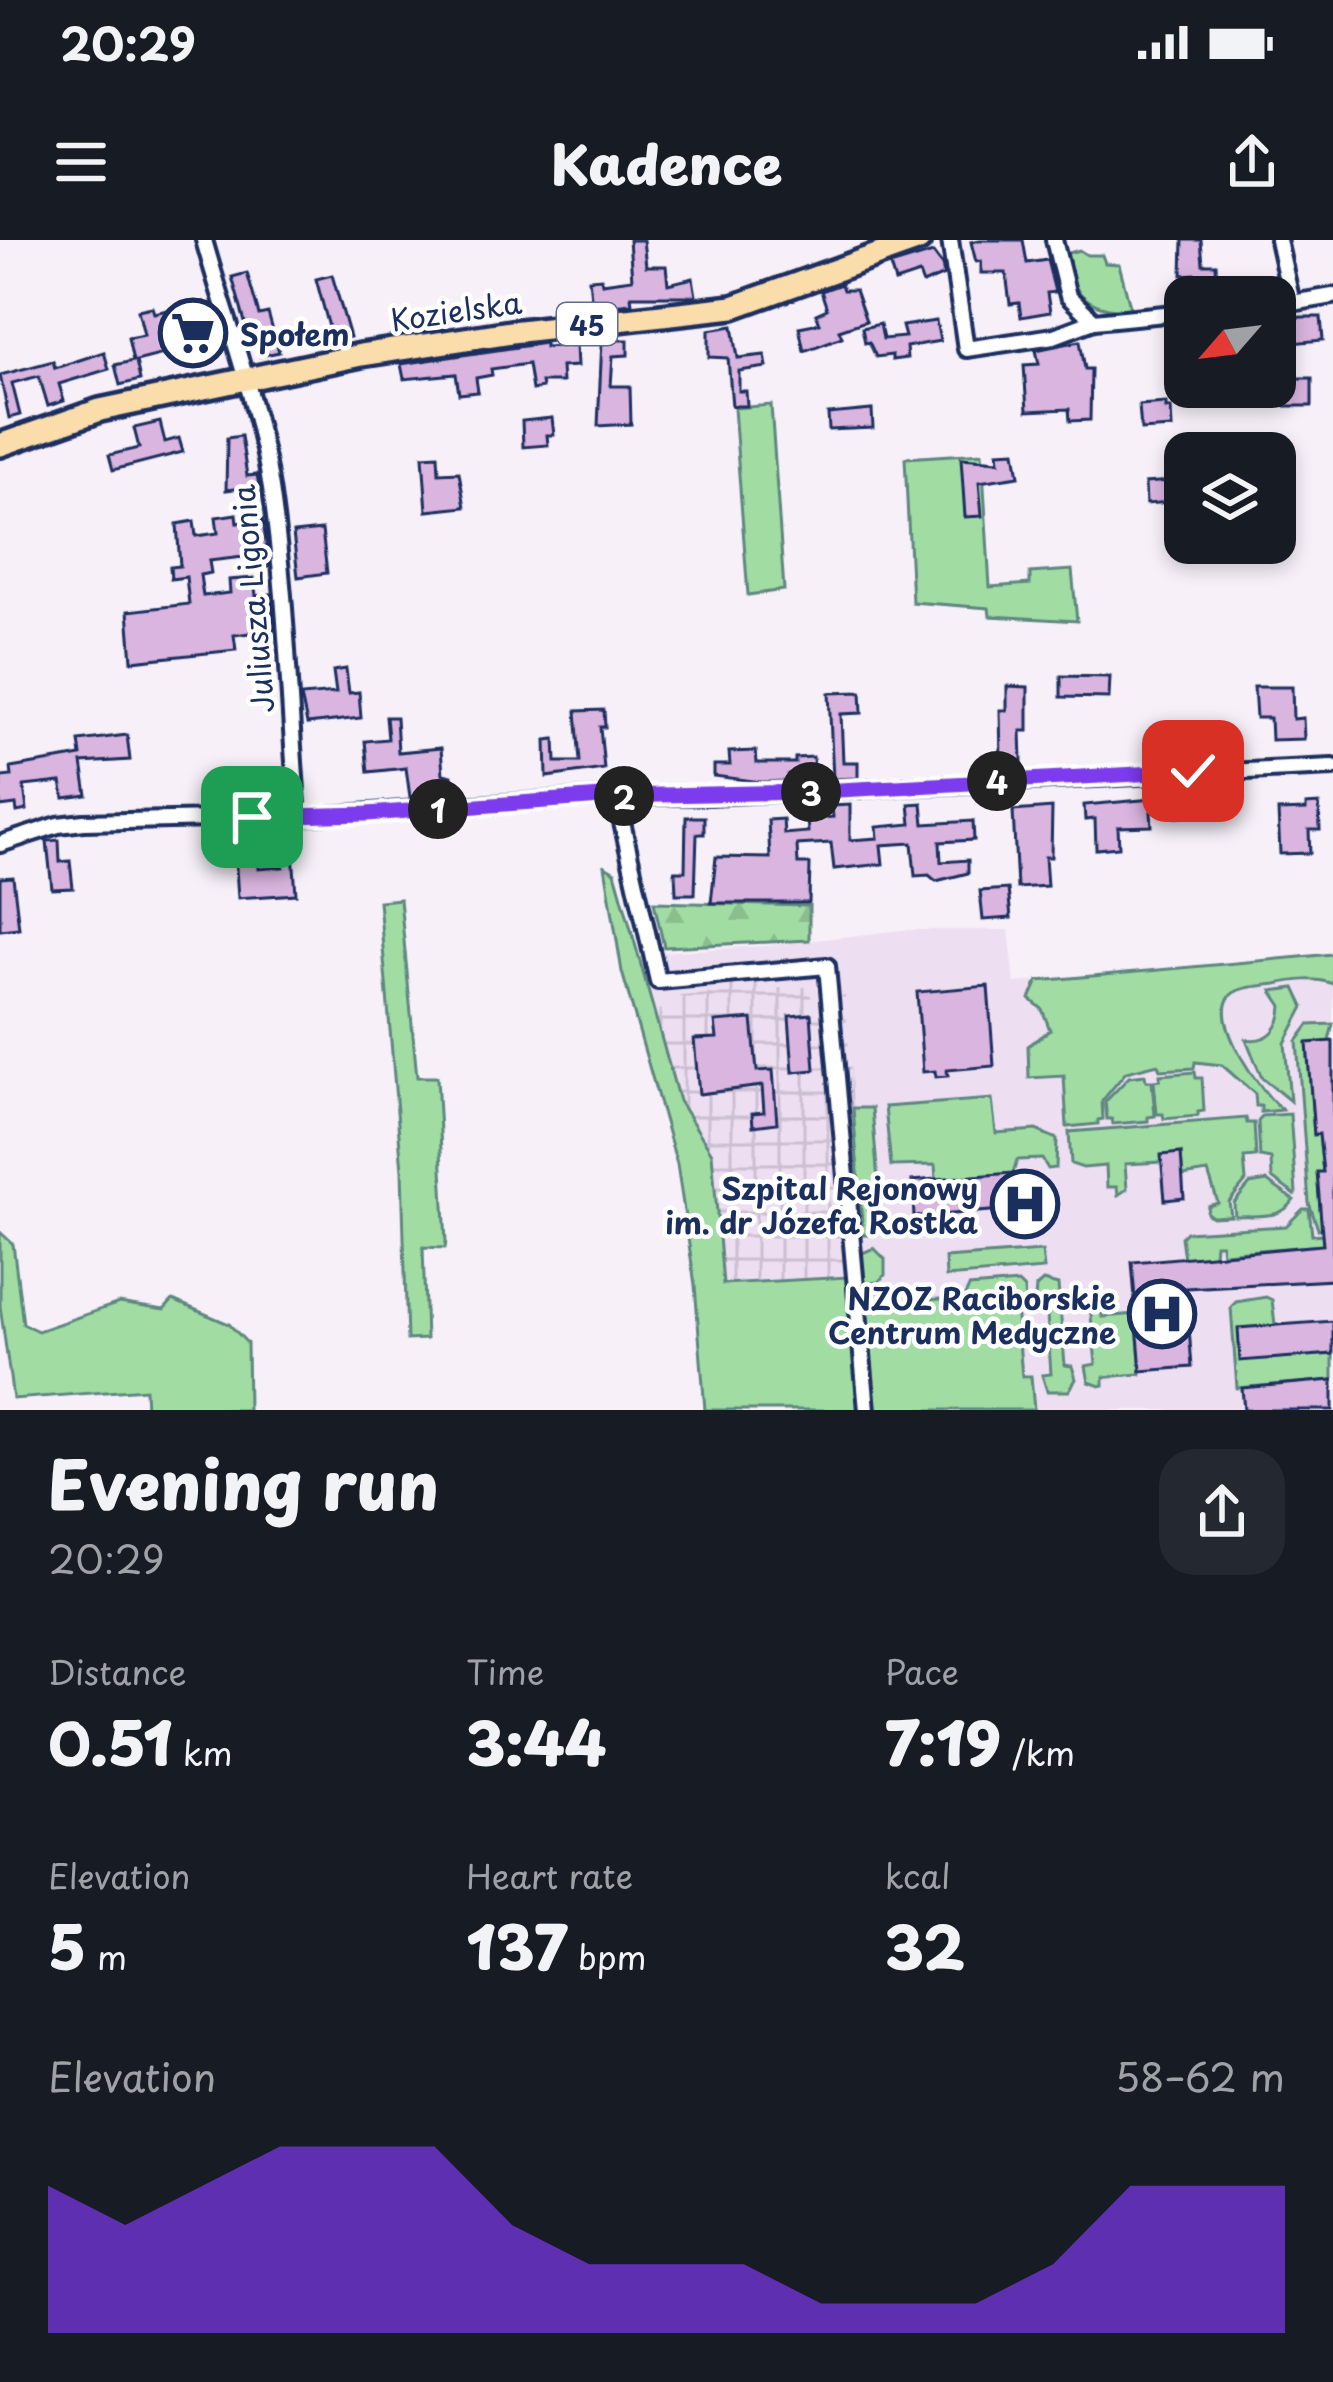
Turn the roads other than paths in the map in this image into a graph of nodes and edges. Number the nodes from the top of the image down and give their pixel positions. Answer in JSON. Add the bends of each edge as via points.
{"nodes":[{"id":1,"x":204,"y":240,"type":"edge"},
{"id":2,"x":919,"y":240,"type":"edge"},
{"id":3,"x":950,"y":240,"type":"edge"},
{"id":4,"x":1054,"y":240,"type":"edge"},
{"id":5,"x":1278,"y":240,"type":"edge"},
{"id":6,"x":1281,"y":276,"type":"edge"},
{"id":7,"x":1333,"y":296,"type":"edge"},
{"id":8,"x":1296,"y":301,"type":"edge"},
{"id":9,"x":1164,"y":314,"type":"edge"},
{"id":10,"x":1094,"y":321,"type":"junction"},
{"id":11,"x":246,"y":378,"type":"junction"},
{"id":12,"x":0,"y":445,"type":"edge"},
{"id":13,"x":1333,"y":767,"type":"edge"},
{"id":14,"x":616,"y":796,"type":"junction"},
{"id":15,"x":298,"y":817,"type":"junction"},
{"id":16,"x":0,"y":844,"type":"edge"},
{"id":17,"x":867,"y":1410,"type":"edge"}],
"edges":[{"from":1,"to":11,"type":"street","name":"Juliusza Ligonia"},
{"from":2,"to":11,"type":"main road","name":"Kozielska","number":"45","via":[[733,307],[442,341]]},
{"from":3,"to":10,"type":"street","via":[[966,349],[1054,336]]},
{"from":4,"to":10,"type":"street","via":[[1068,296]]},
{"from":5,"to":6,"type":"street"},
{"from":7,"to":8,"type":"street"},
{"from":9,"to":10,"type":"street"},
{"from":11,"to":12,"type":"main road","name":"Kozielska","number":"45","via":[[100,410]]},
{"from":11,"to":15,"type":"street","name":"Juliusza Ligonia","via":[[271,489]]},
{"from":13,"to":14,"type":"street"},
{"from":14,"to":15,"type":"street"},
{"from":14,"to":17,"type":"street","via":[[658,981],[827,966]]},
{"from":15,"to":16,"type":"street","via":[[71,823]]}]}
